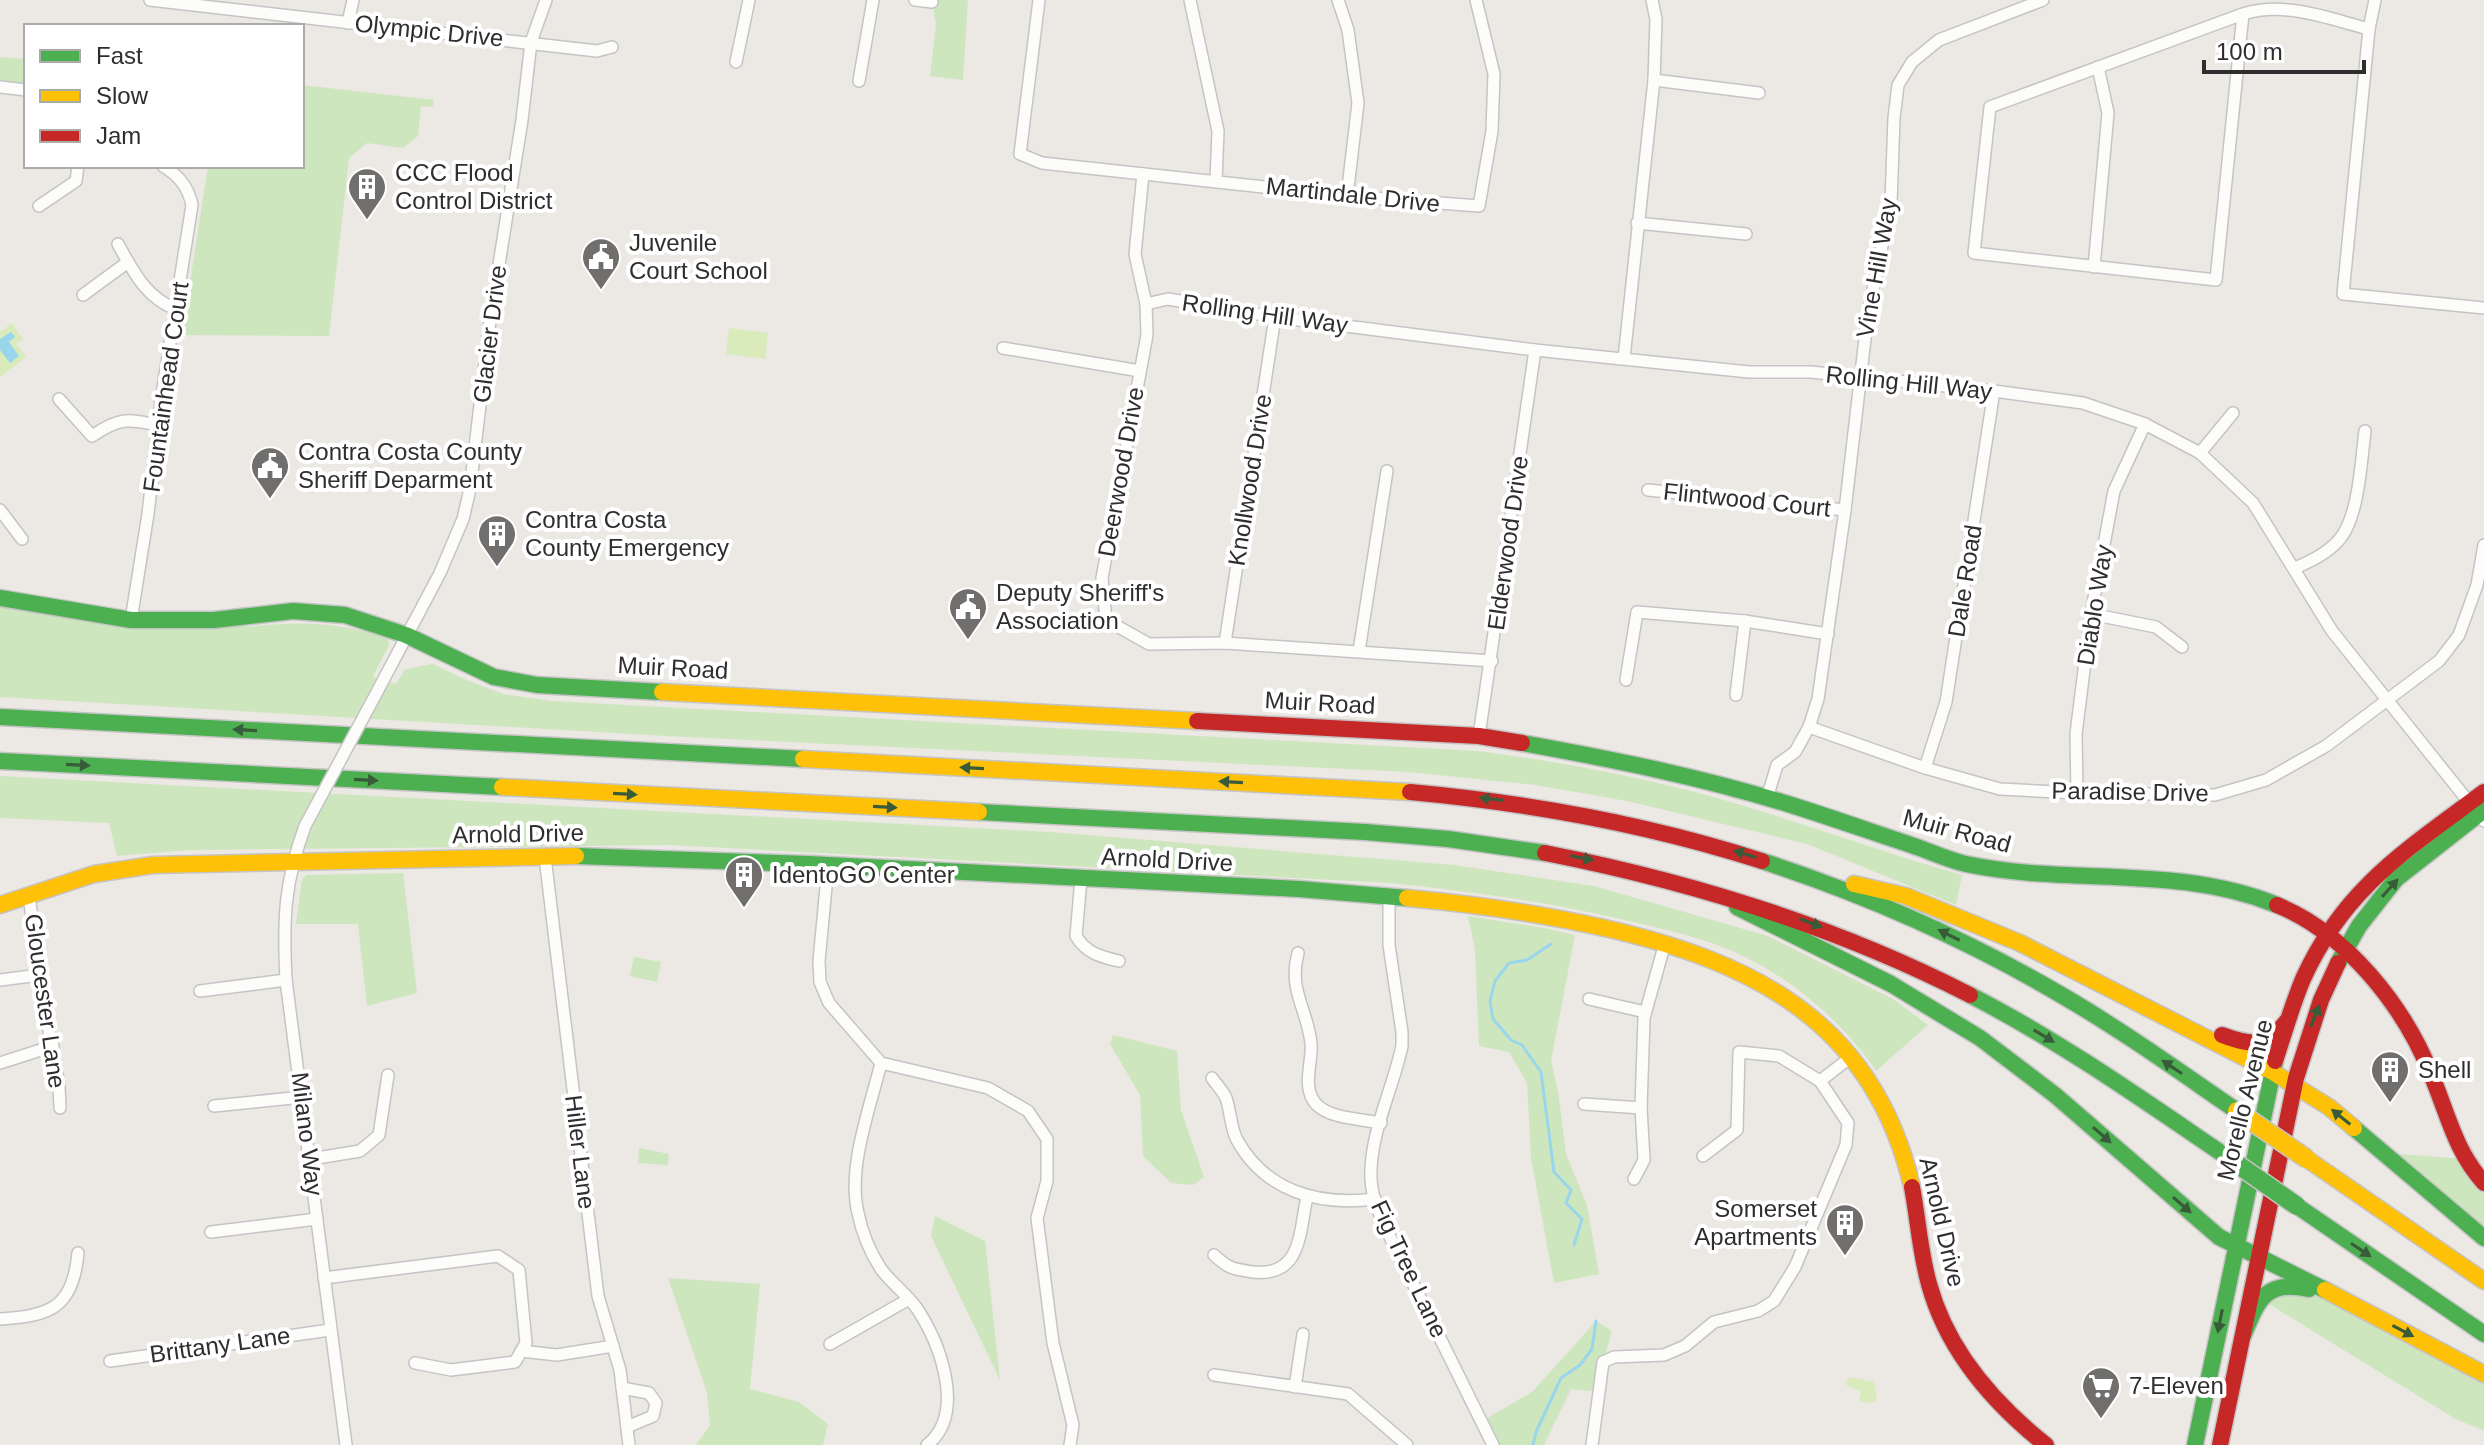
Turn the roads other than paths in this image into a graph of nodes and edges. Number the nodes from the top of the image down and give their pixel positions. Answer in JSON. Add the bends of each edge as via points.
{"nodes":[{"id":1,"x":150,"y":0,"type":"edge"},
{"id":2,"x":353,"y":0,"type":"edge"},
{"id":3,"x":546,"y":0,"type":"edge"},
{"id":4,"x":749,"y":0,"type":"edge"},
{"id":5,"x":873,"y":0,"type":"edge"},
{"id":6,"x":915,"y":0,"type":"edge"},
{"id":7,"x":1039,"y":0,"type":"edge"},
{"id":8,"x":1190,"y":0,"type":"edge"},
{"id":9,"x":1338,"y":0,"type":"edge"},
{"id":10,"x":1476,"y":0,"type":"edge"},
{"id":11,"x":1652,"y":0,"type":"edge"},
{"id":12,"x":2043,"y":0,"type":"edge"},
{"id":13,"x":2375,"y":0,"type":"edge"},
{"id":14,"x":932,"y":2,"type":"dead end"},
{"id":15,"x":2243,"y":14,"type":"junction"},
{"id":16,"x":348,"y":23,"type":"junction"},
{"id":17,"x":2369,"y":29,"type":"junction"},
{"id":18,"x":531,"y":42,"type":"junction"},
{"id":19,"x":612,"y":47,"type":"dead end"},
{"id":20,"x":736,"y":62,"type":"dead end"},
{"id":21,"x":2098,"y":67,"type":"junction"},
{"id":22,"x":1654,"y":80,"type":"junction"},
{"id":23,"x":859,"y":81,"type":"dead end"},
{"id":24,"x":0,"y":87,"type":"edge"},
{"id":25,"x":24,"y":90,"type":"edge"},
{"id":26,"x":1759,"y":93,"type":"dead end"},
{"id":27,"x":78,"y":168,"type":"edge"},
{"id":28,"x":166,"y":168,"type":"edge"},
{"id":29,"x":1143,"y":174,"type":"junction"},
{"id":30,"x":1216,"y":181,"type":"junction"},
{"id":31,"x":1347,"y":196,"type":"junction"},
{"id":32,"x":39,"y":206,"type":"dead end"},
{"id":33,"x":1637,"y":223,"type":"junction"},
{"id":34,"x":1746,"y":234,"type":"dead end"},
{"id":35,"x":118,"y":244,"type":"dead end"},
{"id":36,"x":128,"y":262,"type":"junction"},
{"id":37,"x":2094,"y":267,"type":"junction"},
{"id":38,"x":83,"y":295,"type":"dead end"},
{"id":39,"x":1146,"y":304,"type":"junction"},
{"id":40,"x":2484,"y":308,"type":"edge"},
{"id":41,"x":176,"y":309,"type":"junction"},
{"id":42,"x":1275,"y":317,"type":"junction"},
{"id":43,"x":1003,"y":348,"type":"dead end"},
{"id":44,"x":1535,"y":350,"type":"junction"},
{"id":45,"x":1624,"y":358,"type":"junction"},
{"id":46,"x":1140,"y":371,"type":"junction"},
{"id":47,"x":1858,"y":378,"type":"junction"},
{"id":48,"x":1994,"y":391,"type":"junction"},
{"id":49,"x":59,"y":399,"type":"dead end"},
{"id":50,"x":2233,"y":413,"type":"dead end"},
{"id":51,"x":2145,"y":424,"type":"junction"},
{"id":52,"x":159,"y":425,"type":"junction"},
{"id":53,"x":2365,"y":431,"type":"dead end"},
{"id":54,"x":2200,"y":453,"type":"junction"},
{"id":55,"x":1387,"y":471,"type":"dead end"},
{"id":56,"x":1648,"y":490,"type":"dead end"},
{"id":57,"x":0,"y":510,"type":"edge"},
{"id":58,"x":1845,"y":510,"type":"junction"},
{"id":59,"x":22,"y":539,"type":"dead end"},
{"id":60,"x":2484,"y":545,"type":"edge"},
{"id":61,"x":2295,"y":568,"type":"junction"},
{"id":62,"x":0,"y":598,"type":"edge"},
{"id":63,"x":2091,"y":614,"type":"junction"},
{"id":64,"x":131,"y":620,"type":"junction"},
{"id":65,"x":1745,"y":621,"type":"junction"},
{"id":66,"x":1828,"y":634,"type":"junction"},
{"id":67,"x":406,"y":635,"type":"junction"},
{"id":68,"x":1225,"y":643,"type":"junction"},
{"id":69,"x":2182,"y":647,"type":"dead end"},
{"id":70,"x":1359,"y":651,"type":"junction"},
{"id":71,"x":1492,"y":661,"type":"junction"},
{"id":72,"x":1626,"y":680,"type":"dead end"},
{"id":73,"x":1736,"y":695,"type":"dead end"},
{"id":74,"x":2386,"y":699,"type":"junction"},
{"id":75,"x":0,"y":717,"type":"edge"},
{"id":76,"x":1809,"y":727,"type":"junction"},
{"id":77,"x":1479,"y":736,"type":"junction"},
{"id":78,"x":0,"y":761,"type":"edge"},
{"id":79,"x":1925,"y":768,"type":"junction"},
{"id":80,"x":2077,"y":793,"type":"junction"},
{"id":81,"x":1767,"y":798,"type":"junction"},
{"id":82,"x":2480,"y":808,"type":"edge"},
{"id":83,"x":305,"y":826,"type":"joint"},
{"id":84,"x":545,"y":857,"type":"junction"},
{"id":85,"x":292,"y":861,"type":"junction"},
{"id":86,"x":828,"y":866,"type":"junction"},
{"id":87,"x":1081,"y":879,"type":"junction"},
{"id":88,"x":1818,"y":879,"type":"junction"},
{"id":89,"x":1710,"y":890,"type":"junction"},
{"id":90,"x":29,"y":895,"type":"junction"},
{"id":91,"x":1389,"y":895,"type":"junction"},
{"id":92,"x":0,"y":905,"type":"edge"},
{"id":93,"x":2327,"y":935,"type":"junction"},
{"id":94,"x":1665,"y":943,"type":"junction"},
{"id":95,"x":2343,"y":950,"type":"junction"},
{"id":96,"x":1298,"y":953,"type":"dead end"},
{"id":97,"x":1119,"y":961,"type":"dead end"},
{"id":98,"x":39,"y":975,"type":"junction"},
{"id":99,"x":0,"y":980,"type":"edge"},
{"id":100,"x":286,"y":980,"type":"junction"},
{"id":101,"x":200,"y":991,"type":"dead end"},
{"id":102,"x":1589,"y":999,"type":"dead end"},
{"id":103,"x":1645,"y":1012,"type":"junction"},
{"id":104,"x":2287,"y":1021,"type":"junction"},
{"id":105,"x":2182,"y":1025,"type":"junction"},
{"id":106,"x":53,"y":1046,"type":"junction"},
{"id":107,"x":1851,"y":1057,"type":"junction"},
{"id":108,"x":0,"y":1063,"type":"edge"},
{"id":109,"x":881,"y":1063,"type":"junction"},
{"id":110,"x":2271,"y":1071,"type":"junction"},
{"id":111,"x":388,"y":1075,"type":"dead end"},
{"id":112,"x":1212,"y":1078,"type":"dead end"},
{"id":113,"x":1820,"y":1081,"type":"junction"},
{"id":114,"x":2294,"y":1084,"type":"junction"},
{"id":115,"x":302,"y":1097,"type":"junction"},
{"id":116,"x":1584,"y":1104,"type":"dead end"},
{"id":117,"x":214,"y":1106,"type":"dead end"},
{"id":118,"x":60,"y":1108,"type":"dead end"},
{"id":119,"x":1641,"y":1108,"type":"junction"},
{"id":120,"x":1381,"y":1123,"type":"junction"},
{"id":121,"x":1703,"y":1156,"type":"dead end"},
{"id":122,"x":311,"y":1159,"type":"junction"},
{"id":123,"x":1634,"y":1179,"type":"dead end"},
{"id":124,"x":2484,"y":1183,"type":"edge"},
{"id":125,"x":1307,"y":1197,"type":"junction"},
{"id":126,"x":1375,"y":1199,"type":"junction"},
{"id":127,"x":317,"y":1219,"type":"junction"},
{"id":128,"x":211,"y":1232,"type":"dead end"},
{"id":129,"x":2484,"y":1238,"type":"edge"},
{"id":130,"x":2236,"y":1245,"type":"junction"},
{"id":131,"x":78,"y":1253,"type":"dead end"},
{"id":132,"x":1214,"y":1255,"type":"dead end"},
{"id":133,"x":2259,"y":1255,"type":"junction"},
{"id":134,"x":324,"y":1278,"type":"junction"},
{"id":135,"x":2484,"y":1281,"type":"edge"},
{"id":136,"x":2333,"y":1295,"type":"junction"},
{"id":137,"x":909,"y":1299,"type":"junction"},
{"id":138,"x":0,"y":1319,"type":"edge"},
{"id":139,"x":330,"y":1330,"type":"junction"},
{"id":140,"x":1303,"y":1334,"type":"dead end"},
{"id":141,"x":2484,"y":1334,"type":"edge"},
{"id":142,"x":2243,"y":1336,"type":"junction"},
{"id":143,"x":830,"y":1344,"type":"dead end"},
{"id":144,"x":613,"y":1346,"type":"junction"},
{"id":145,"x":521,"y":1351,"type":"junction"},
{"id":146,"x":110,"y":1361,"type":"dead end"},
{"id":147,"x":415,"y":1363,"type":"dead end"},
{"id":148,"x":2484,"y":1374,"type":"edge"},
{"id":149,"x":1214,"y":1375,"type":"dead end"},
{"id":150,"x":1295,"y":1387,"type":"junction"},
{"id":151,"x":622,"y":1388,"type":"junction"},
{"id":152,"x":627,"y":1427,"type":"junction"},
{"id":153,"x":346,"y":1445,"type":"edge"},
{"id":154,"x":629,"y":1445,"type":"edge"},
{"id":155,"x":927,"y":1445,"type":"edge"},
{"id":156,"x":1070,"y":1445,"type":"edge"},
{"id":157,"x":1407,"y":1445,"type":"edge"},
{"id":158,"x":1493,"y":1445,"type":"edge"},
{"id":159,"x":1592,"y":1445,"type":"edge"},
{"id":160,"x":2046,"y":1445,"type":"edge"},
{"id":161,"x":2195,"y":1445,"type":"edge"},
{"id":162,"x":2220,"y":1445,"type":"edge"}],
"edges":[{"from":1,"to":16,"type":"street","name":"Olympic Drive"},
{"from":2,"to":16,"type":"street"},
{"from":3,"to":18,"type":"street","name":"Glacier Drive"},
{"from":4,"to":20,"type":"street"},
{"from":5,"to":23,"type":"street"},
{"from":6,"to":14,"type":"street"},
{"from":7,"to":29,"type":"street","name":"Martindale Drive","via":[[1020,154],[1042,163]]},
{"from":8,"to":30,"type":"street","via":[[1218,131]]},
{"from":9,"to":31,"type":"street","via":[[1348,30],[1358,103]]},
{"from":10,"to":31,"type":"street","name":"Martindale Drive","via":[[1494,74],[1492,131],[1479,206]]},
{"from":11,"to":22,"type":"street"},
{"from":12,"to":47,"type":"street","name":"Vine Hill Way","via":[[1939,40],[1912,62],[1898,85],[1891,203]]},
{"from":13,"to":17,"type":"street"},
{"from":15,"to":17,"type":"street","via":[[2285,8]]},
{"from":15,"to":21,"type":"street"},
{"from":15,"to":37,"type":"street","via":[[2216,280]]},
{"from":16,"to":18,"type":"street","name":"Olympic Drive"},
{"from":17,"to":40,"type":"street","via":[[2343,294]]},
{"from":18,"to":19,"type":"street","name":"Olympic Drive","via":[[597,51]]},
{"from":18,"to":67,"type":"street","name":"Glacier Drive","via":[[470,489],[453,544]]},
{"from":21,"to":37,"type":"street","via":[[2108,113]]},
{"from":21,"to":37,"type":"street","via":[[1990,107],[1974,253]]},
{"from":22,"to":26,"type":"street"},
{"from":22,"to":33,"type":"street"},
{"from":24,"to":25,"type":"street"},
{"from":27,"to":32,"type":"street","via":[[76,181]]},
{"from":28,"to":41,"type":"street","name":"Fountainhead Court","via":[[177,174],[192,205]]},
{"from":29,"to":30,"type":"street","name":"Martindale Drive"},
{"from":29,"to":39,"type":"street","name":"Deerwood Drive","via":[[1135,254]]},
{"from":30,"to":31,"type":"street","name":"Martindale Drive"},
{"from":33,"to":34,"type":"street"},
{"from":33,"to":45,"type":"street"},
{"from":35,"to":36,"type":"street"},
{"from":36,"to":38,"type":"street"},
{"from":36,"to":41,"type":"street","via":[[160,303]]},
{"from":39,"to":42,"type":"street","name":"Rolling Hill Way","via":[[1168,299]]},
{"from":39,"to":46,"type":"street","name":"Deerwood Drive"},
{"from":41,"to":52,"type":"street","name":"Fountainhead Court"},
{"from":42,"to":44,"type":"street","name":"Rolling Hill Way"},
{"from":42,"to":68,"type":"street","name":"Knollwood Drive"},
{"from":43,"to":46,"type":"street"},
{"from":44,"to":45,"type":"street","name":"Rolling Hill Way"},
{"from":44,"to":71,"type":"street","name":"Elderwood Drive"},
{"from":45,"to":47,"type":"street","name":"Rolling Hill Way"},
{"from":46,"to":68,"type":"street","name":"Deerwood Drive","via":[[1102,578],[1106,620],[1149,644]]},
{"from":47,"to":48,"type":"street","name":"Rolling Hill Way"},
{"from":47,"to":58,"type":"street","name":"Vine Hill Way"},
{"from":48,"to":51,"type":"street","name":"Rolling Hill Way","via":[[2083,403]]},
{"from":48,"to":79,"type":"street","name":"Dale Road","via":[[1946,702]]},
{"from":49,"to":52,"type":"street","via":[[92,436],[126,419]]},
{"from":50,"to":54,"type":"street"},
{"from":51,"to":54,"type":"street","name":"Rolling Hill Way"},
{"from":51,"to":63,"type":"street","name":"Diablo Way","via":[[2114,491]]},
{"from":52,"to":64,"type":"street","name":"Fountainhead Court"},
{"from":53,"to":61,"type":"street","via":[[2352,513],[2340,540],[2319,558]]},
{"from":54,"to":61,"type":"street","name":"Rolling Hill Way","via":[[2253,503]]},
{"from":55,"to":70,"type":"street"},
{"from":56,"to":58,"type":"street","name":"Flintwood Court"},
{"from":57,"to":59,"type":"street"},
{"from":58,"to":66,"type":"street","name":"Vine Hill Way"},
{"from":60,"to":74,"type":"street","name":"Paradise Drive","via":[[2459,635],[2439,661]]},
{"from":61,"to":74,"type":"street","name":"Rolling Hill Way","via":[[2332,631]]},
{"from":62,"to":64,"type":"main road","name":"Muir Road"},
{"from":63,"to":69,"type":"street","via":[[2156,627]]},
{"from":63,"to":80,"type":"street","name":"Diablo Way","via":[[2076,734]]},
{"from":64,"to":67,"type":"main road","name":"Muir Road","via":[[203,621],[318,612]]},
{"from":65,"to":66,"type":"street"},
{"from":65,"to":72,"type":"street","via":[[1637,612]]},
{"from":65,"to":73,"type":"street"},
{"from":66,"to":76,"type":"street","name":"Vine Hill Way"},
{"from":67,"to":77,"type":"main road","name":"Muir Road","via":[[494,677],[537,685]]},
{"from":67,"to":83,"type":"street","name":"Glacier Drive","bridge":true},
{"from":68,"to":70,"type":"street","name":"Deerwood Drive"},
{"from":70,"to":71,"type":"street","name":"Deerwood Drive"},
{"from":71,"to":77,"type":"street","name":"Elderwood Drive"},
{"from":74,"to":80,"type":"street","name":"Paradise Drive","via":[[2326,746],[2266,780],[2215,795]]},
{"from":74,"to":82,"type":"street","name":"Rolling Hill Way"},
{"from":88,"to":75,"type":"main road","one_way":true,"via":[[1641,826],[1448,794]]},
{"from":76,"to":79,"type":"street","name":"Paradise Drive"},
{"from":76,"to":81,"type":"street","name":"Vine Hill Way","via":[[1795,752],[1777,765]]},
{"from":77,"to":81,"type":"main road","name":"Muir Road","via":[[1598,755]]},
{"from":78,"to":89,"type":"main road","one_way":true,"via":[[1414,836],[1559,854]]},
{"from":79,"to":80,"type":"street","name":"Paradise Drive","via":[[2000,789]]},
{"from":81,"to":93,"type":"main road","name":"Muir Road","via":[[1965,863],[2223,886],[2285,909]]},
{"from":82,"to":93,"type":"main road","name":"Morello Avenue","via":[[2384,867]]},
{"from":95,"to":82,"type":"main road","name":"Morello Avenue","one_way":true,"via":[[2386,891]]},
{"from":83,"to":85,"type":"street","name":"Milano Way"},
{"from":84,"to":85,"type":"main road","name":"Arnold Drive"},
{"from":84,"to":86,"type":"main road","name":"Arnold Drive"},
{"from":84,"to":144,"type":"street","name":"Hiller Lane","via":[[598,1296]]},
{"from":85,"to":90,"type":"main road","name":"Arnold Drive","via":[[123,868]]},
{"from":85,"to":100,"type":"street","name":"Milano Way","via":[[283,925]]},
{"from":86,"to":87,"type":"main road","name":"Arnold Drive"},
{"from":86,"to":109,"type":"street","via":[[820,982],[829,1003]]},
{"from":87,"to":91,"type":"main road","name":"Arnold Drive"},
{"from":87,"to":97,"type":"street","via":[[1076,936],[1099,957]]},
{"from":88,"to":105,"type":"main road","via":[[1883,889],[1954,914]]},
{"from":135,"to":88,"type":"main road","one_way":true,"bridge":true,"via":[[2031,977],[1932,926]]},
{"from":89,"to":130,"type":"main road","one_way":true,"via":[[1891,984],[1980,1038],[2055,1095],[2219,1237]]},
{"from":89,"to":141,"type":"main road","one_way":true,"bridge":true,"via":[[1844,936],[1978,998],[2083,1059]]},
{"from":90,"to":92,"type":"main road","name":"Arnold Drive"},
{"from":90,"to":98,"type":"street","name":"Gloucester Lane"},
{"from":91,"to":94,"type":"main road","name":"Arnold Drive","via":[[1577,920]]},
{"from":91,"to":120,"type":"street","name":"Fig Tree Lane","via":[[1389,945],[1402,1046]]},
{"from":93,"to":95,"type":"main road","name":"Muir Road"},
{"from":93,"to":104,"type":"main road","name":"Morello Avenue"},
{"from":94,"to":103,"type":"street"},
{"from":94,"to":107,"type":"main road","name":"Arnold Drive","via":[[1730,965],[1778,990]]},
{"from":114,"to":95,"type":"main road","name":"Morello Avenue","one_way":true,"via":[[2311,1023]]},
{"from":95,"to":124,"type":"main road","name":"Muir Road","via":[[2411,1033],[2465,1159]]},
{"from":96,"to":120,"type":"street","via":[[1293,973],[1311,1044],[1308,1085],[1316,1103],[1333,1113]]},
{"from":98,"to":99,"type":"street"},
{"from":98,"to":106,"type":"street","name":"Gloucester Lane"},
{"from":100,"to":101,"type":"street"},
{"from":100,"to":115,"type":"street","name":"Milano Way"},
{"from":102,"to":103,"type":"street"},
{"from":103,"to":119,"type":"street"},
{"from":104,"to":105,"type":"main road","via":[[2276,1038],[2264,1043]]},
{"from":104,"to":110,"type":"main road","name":"Morello Avenue"},
{"from":105,"to":110,"type":"main road"},
{"from":106,"to":108,"type":"street"},
{"from":106,"to":118,"type":"street","name":"Gloucester Lane"},
{"from":107,"to":113,"type":"street"},
{"from":107,"to":160,"type":"main road","name":"Arnold Drive","via":[[1885,1111],[1902,1155],[1928,1282],[1944,1325],[1985,1390]]},
{"from":109,"to":137,"type":"street","via":[[856,1169],[856,1202],[870,1250]]},
{"from":109,"to":156,"type":"street","via":[[988,1088],[1028,1111],[1047,1139],[1047,1181],[1037,1218],[1053,1343],[1073,1425]]},
{"from":110,"to":114,"type":"main road"},
{"from":110,"to":130,"type":"main road","name":"Morello Avenue"},
{"from":111,"to":122,"type":"street","via":[[379,1135],[360,1151]]},
{"from":112,"to":125,"type":"street","via":[[1226,1098],[1237,1140],[1255,1164]]},
{"from":113,"to":121,"type":"street","via":[[1779,1056],[1739,1052],[1737,1130]]},
{"from":113,"to":159,"type":"street","via":[[1848,1123],[1846,1145],[1795,1267],[1774,1301],[1758,1311],[1714,1322],[1685,1346],[1664,1355],[1603,1362]]},
{"from":129,"to":114,"type":"main road","one_way":true,"via":[[2329,1107]]},
{"from":114,"to":133,"type":"main road","name":"Morello Avenue"},
{"from":115,"to":117,"type":"street"},
{"from":115,"to":122,"type":"street","name":"Milano Way"},
{"from":116,"to":119,"type":"street"},
{"from":119,"to":123,"type":"street","via":[[1644,1160]]},
{"from":120,"to":126,"type":"street","name":"Fig Tree Lane","via":[[1371,1160]]},
{"from":122,"to":127,"type":"street","name":"Milano Way"},
{"from":125,"to":126,"type":"street"},
{"from":125,"to":132,"type":"street","via":[[1295,1252],[1285,1267],[1269,1274],[1229,1269]]},
{"from":126,"to":158,"type":"street","name":"Fig Tree Lane"},
{"from":127,"to":128,"type":"street"},
{"from":127,"to":134,"type":"street","name":"Milano Way"},
{"from":130,"to":133,"type":"main road"},
{"from":130,"to":161,"type":"main road","name":"Morello Avenue","one_way":true},
{"from":131,"to":138,"type":"street","via":[[64,1299],[38,1316]]},
{"from":133,"to":136,"type":"main road"},
{"from":133,"to":142,"type":"main road","name":"Morello Avenue"},
{"from":134,"to":139,"type":"street","name":"Milano Way"},
{"from":134,"to":145,"type":"street","via":[[498,1256],[519,1270],[526,1343]]},
{"from":136,"to":142,"type":"main road","via":[[2296,1285],[2268,1290],[2259,1298]]},
{"from":136,"to":148,"type":"main road","one_way":true},
{"from":137,"to":143,"type":"street"},
{"from":137,"to":155,"type":"street","via":[[919,1311],[950,1388],[942,1428]]},
{"from":139,"to":146,"type":"street","name":"Brittany Lane"},
{"from":139,"to":153,"type":"street","name":"Milano Way"},
{"from":140,"to":150,"type":"street"},
{"from":142,"to":162,"type":"main road","name":"Morello Avenue"},
{"from":144,"to":145,"type":"street","via":[[557,1355]]},
{"from":144,"to":151,"type":"street","name":"Hiller Lane"},
{"from":145,"to":147,"type":"street","via":[[515,1362],[451,1370]]},
{"from":149,"to":150,"type":"street"},
{"from":150,"to":157,"type":"street","via":[[1348,1394]]},
{"from":151,"to":152,"type":"street","name":"Hiller Lane"},
{"from":151,"to":152,"type":"street","via":[[649,1393],[656,1403],[653,1416]]},
{"from":152,"to":154,"type":"street","name":"Hiller Lane"}]}
